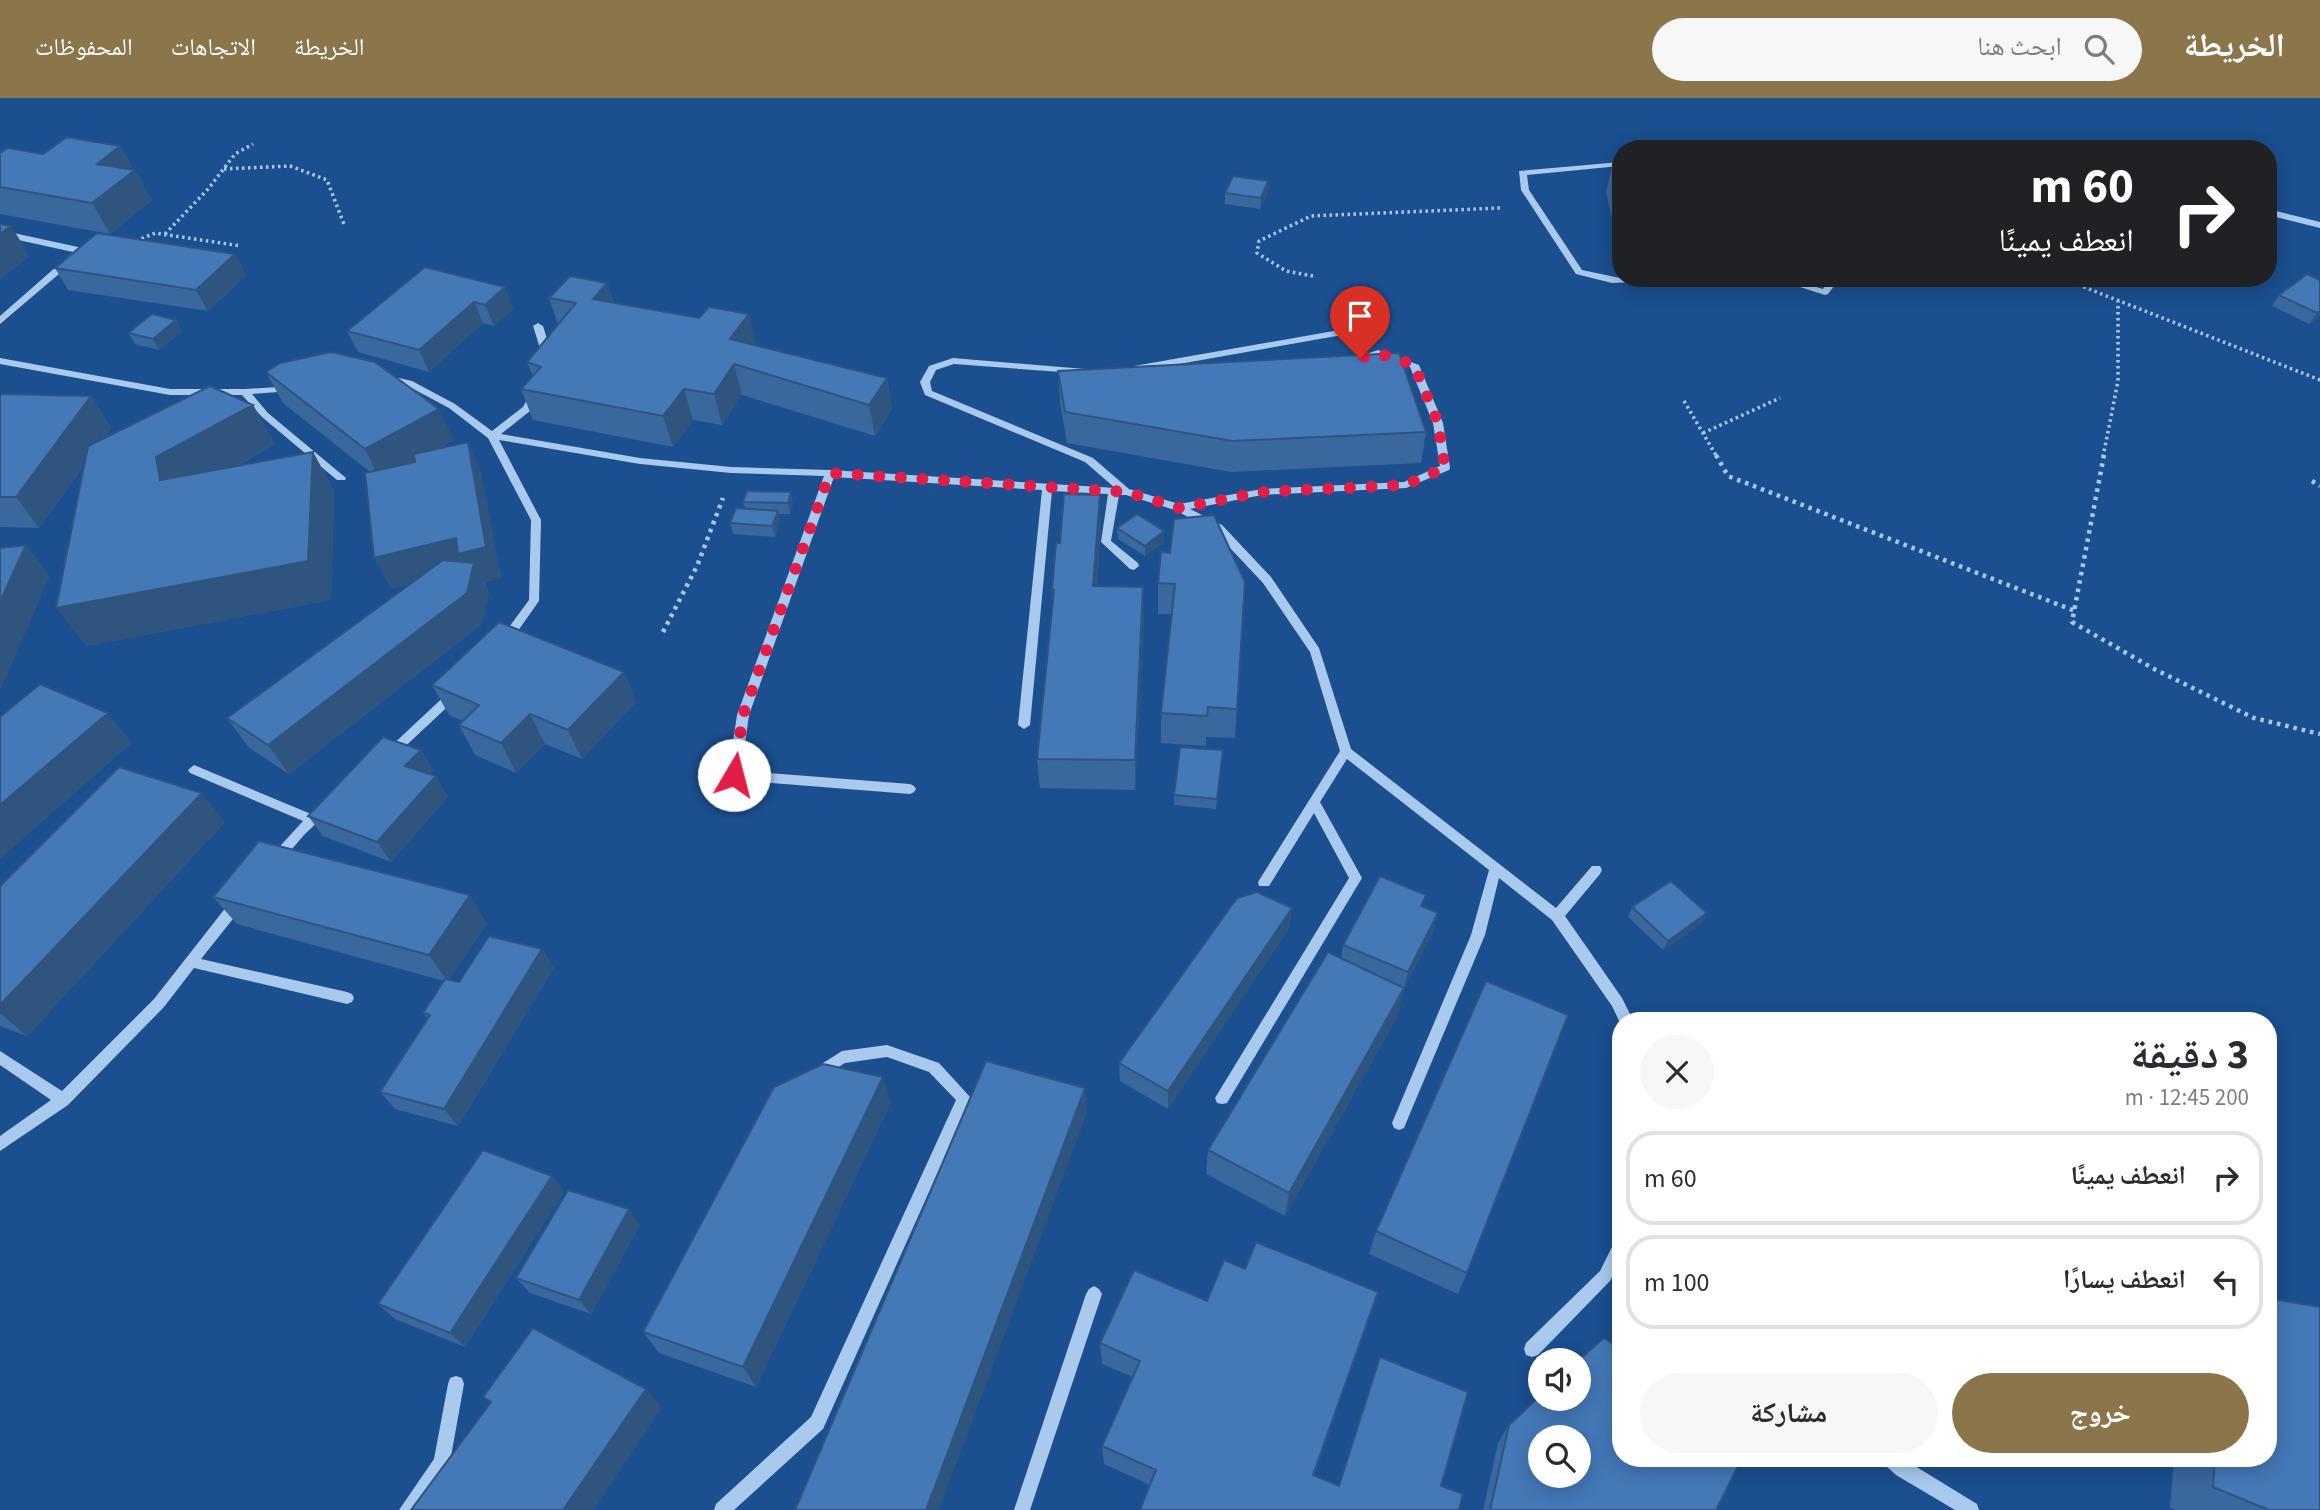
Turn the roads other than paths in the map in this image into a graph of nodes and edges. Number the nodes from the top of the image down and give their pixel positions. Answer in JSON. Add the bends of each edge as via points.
{"nodes":[{"id":1,"x":1612,"y":165,"type":"edge"},
{"id":2,"x":2277,"y":214,"type":"edge"},
{"id":3,"x":2320,"y":225,"type":"edge"},
{"id":4,"x":0,"y":233,"type":"edge"},
{"id":5,"x":1612,"y":280,"type":"edge"},
{"id":6,"x":1808,"y":287,"type":"edge"},
{"id":7,"x":1829,"y":287,"type":"edge"},
{"id":8,"x":0,"y":321,"type":"edge"},
{"id":9,"x":538,"y":326,"type":"dead end"},
{"id":10,"x":1345,"y":332,"type":"dead end"},
{"id":11,"x":0,"y":361,"type":"edge"},
{"id":12,"x":1342,"y":362,"type":"edge"},
{"id":13,"x":543,"y":365,"type":"edge"},
{"id":14,"x":1118,"y":372,"type":"edge"},
{"id":15,"x":1091,"y":373,"type":"edge"},
{"id":16,"x":370,"y":375,"type":"edge"},
{"id":17,"x":538,"y":386,"type":"edge"},
{"id":18,"x":299,"y":388,"type":"edge"},
{"id":19,"x":207,"y":392,"type":"junction"},
{"id":20,"x":244,"y":392,"type":"junction"},
{"id":21,"x":198,"y":401,"type":"edge"},
{"id":22,"x":492,"y":436,"type":"junction"},
{"id":23,"x":830,"y":473,"type":"junction"},
{"id":24,"x":341,"y":478,"type":"dead end"},
{"id":25,"x":1047,"y":487,"type":"junction"},
{"id":26,"x":1114,"y":491,"type":"junction"},
{"id":27,"x":1127,"y":492,"type":"junction"},
{"id":28,"x":1180,"y":508,"type":"junction"},
{"id":29,"x":1134,"y":566,"type":"dead end"},
{"id":30,"x":494,"y":656,"type":"edge"},
{"id":31,"x":467,"y":682,"type":"edge"},
{"id":32,"x":1024,"y":725,"type":"dead end"},
{"id":33,"x":1346,"y":751,"type":"junction"},
{"id":34,"x":382,"y":761,"type":"edge"},
{"id":35,"x":194,"y":770,"type":"dead end"},
{"id":36,"x":910,"y":789,"type":"dead end"},
{"id":37,"x":1314,"y":802,"type":"junction"},
{"id":38,"x":333,"y":803,"type":"edge"},
{"id":39,"x":313,"y":820,"type":"junction"},
{"id":40,"x":1496,"y":867,"type":"junction"},
{"id":41,"x":1596,"y":870,"type":"dead end"},
{"id":42,"x":263,"y":873,"type":"edge"},
{"id":43,"x":1264,"y":882,"type":"dead end"},
{"id":44,"x":245,"y":894,"type":"edge"},
{"id":45,"x":1557,"y":916,"type":"junction"},
{"id":46,"x":191,"y":962,"type":"junction"},
{"id":47,"x":348,"y":999,"type":"dead end"},
{"id":48,"x":1622,"y":1012,"type":"edge"},
{"id":49,"x":0,"y":1057,"type":"edge"},
{"id":50,"x":800,"y":1084,"type":"edge"},
{"id":51,"x":1222,"y":1098,"type":"dead end"},
{"id":52,"x":63,"y":1100,"type":"junction"},
{"id":53,"x":1399,"y":1123,"type":"dead end"},
{"id":54,"x":0,"y":1144,"type":"edge"},
{"id":55,"x":1612,"y":1262,"type":"edge"},
{"id":56,"x":1094,"y":1294,"type":"dead end"},
{"id":57,"x":1533,"y":1348,"type":"edge"},
{"id":58,"x":456,"y":1384,"type":"dead end"},
{"id":59,"x":1900,"y":1467,"type":"edge"},
{"id":60,"x":407,"y":1510,"type":"edge"},
{"id":61,"x":722,"y":1510,"type":"edge"},
{"id":62,"x":1021,"y":1510,"type":"edge"},
{"id":63,"x":1971,"y":1510,"type":"edge"}],
"edges":[{"from":1,"to":5,"type":"street","via":[[1522,173],[1525,190],[1579,272]]},
{"from":2,"to":3,"type":"street"},
{"from":4,"to":8,"type":"street","via":[[78,250]]},
{"from":6,"to":7,"type":"street","via":[[1825,292]]},
{"from":9,"to":13,"type":"street","via":[[544,345]]},
{"from":10,"to":14,"type":"street"},
{"from":11,"to":19,"type":"street","via":[[170,392]]},
{"from":12,"to":28,"type":"street","via":[[1378,353],[1414,365],[1438,423],[1445,468],[1405,485],[1262,492]]},
{"from":15,"to":27,"type":"street","via":[[953,361],[932,368],[925,382],[928,393],[1088,460]]},
{"from":16,"to":22,"type":"street","via":[[410,383],[453,406]]},
{"from":17,"to":22,"type":"street","via":[[527,409]]},
{"from":18,"to":20,"type":"street"},
{"from":19,"to":20,"type":"street"},
{"from":19,"to":21,"type":"street"},
{"from":20,"to":24,"type":"street"},
{"from":22,"to":23,"type":"street","via":[[640,461]]},
{"from":22,"to":30,"type":"street","via":[[536,520],[534,601]]},
{"from":23,"to":25,"type":"street"},
{"from":23,"to":36,"type":"street","via":[[743,715],[734,775]]},
{"from":25,"to":26,"type":"street"},
{"from":25,"to":32,"type":"street"},
{"from":26,"to":27,"type":"street"},
{"from":26,"to":29,"type":"street","via":[[1106,542]]},
{"from":27,"to":28,"type":"street"},
{"from":28,"to":33,"type":"street","via":[[1218,528],[1267,580],[1315,651]]},
{"from":31,"to":34,"type":"street"},
{"from":33,"to":37,"type":"street"},
{"from":33,"to":40,"type":"street"},
{"from":35,"to":39,"type":"street"},
{"from":37,"to":43,"type":"street"},
{"from":37,"to":51,"type":"street","via":[[1356,878]]},
{"from":38,"to":39,"type":"street"},
{"from":39,"to":42,"type":"street"},
{"from":40,"to":45,"type":"street"},
{"from":40,"to":53,"type":"street","via":[[1478,935]]},
{"from":41,"to":45,"type":"street"},
{"from":44,"to":46,"type":"street"},
{"from":45,"to":48,"type":"street"},
{"from":46,"to":47,"type":"street"},
{"from":46,"to":52,"type":"street","via":[[159,1003]]},
{"from":49,"to":52,"type":"street"},
{"from":50,"to":61,"type":"street","via":[[842,1057],[887,1051],[934,1066],[964,1098],[817,1423]]},
{"from":52,"to":54,"type":"street"},
{"from":55,"to":57,"type":"street","via":[[1605,1276]]},
{"from":56,"to":62,"type":"street"},
{"from":58,"to":60,"type":"street","via":[[442,1462]]},
{"from":59,"to":63,"type":"street"}]}
